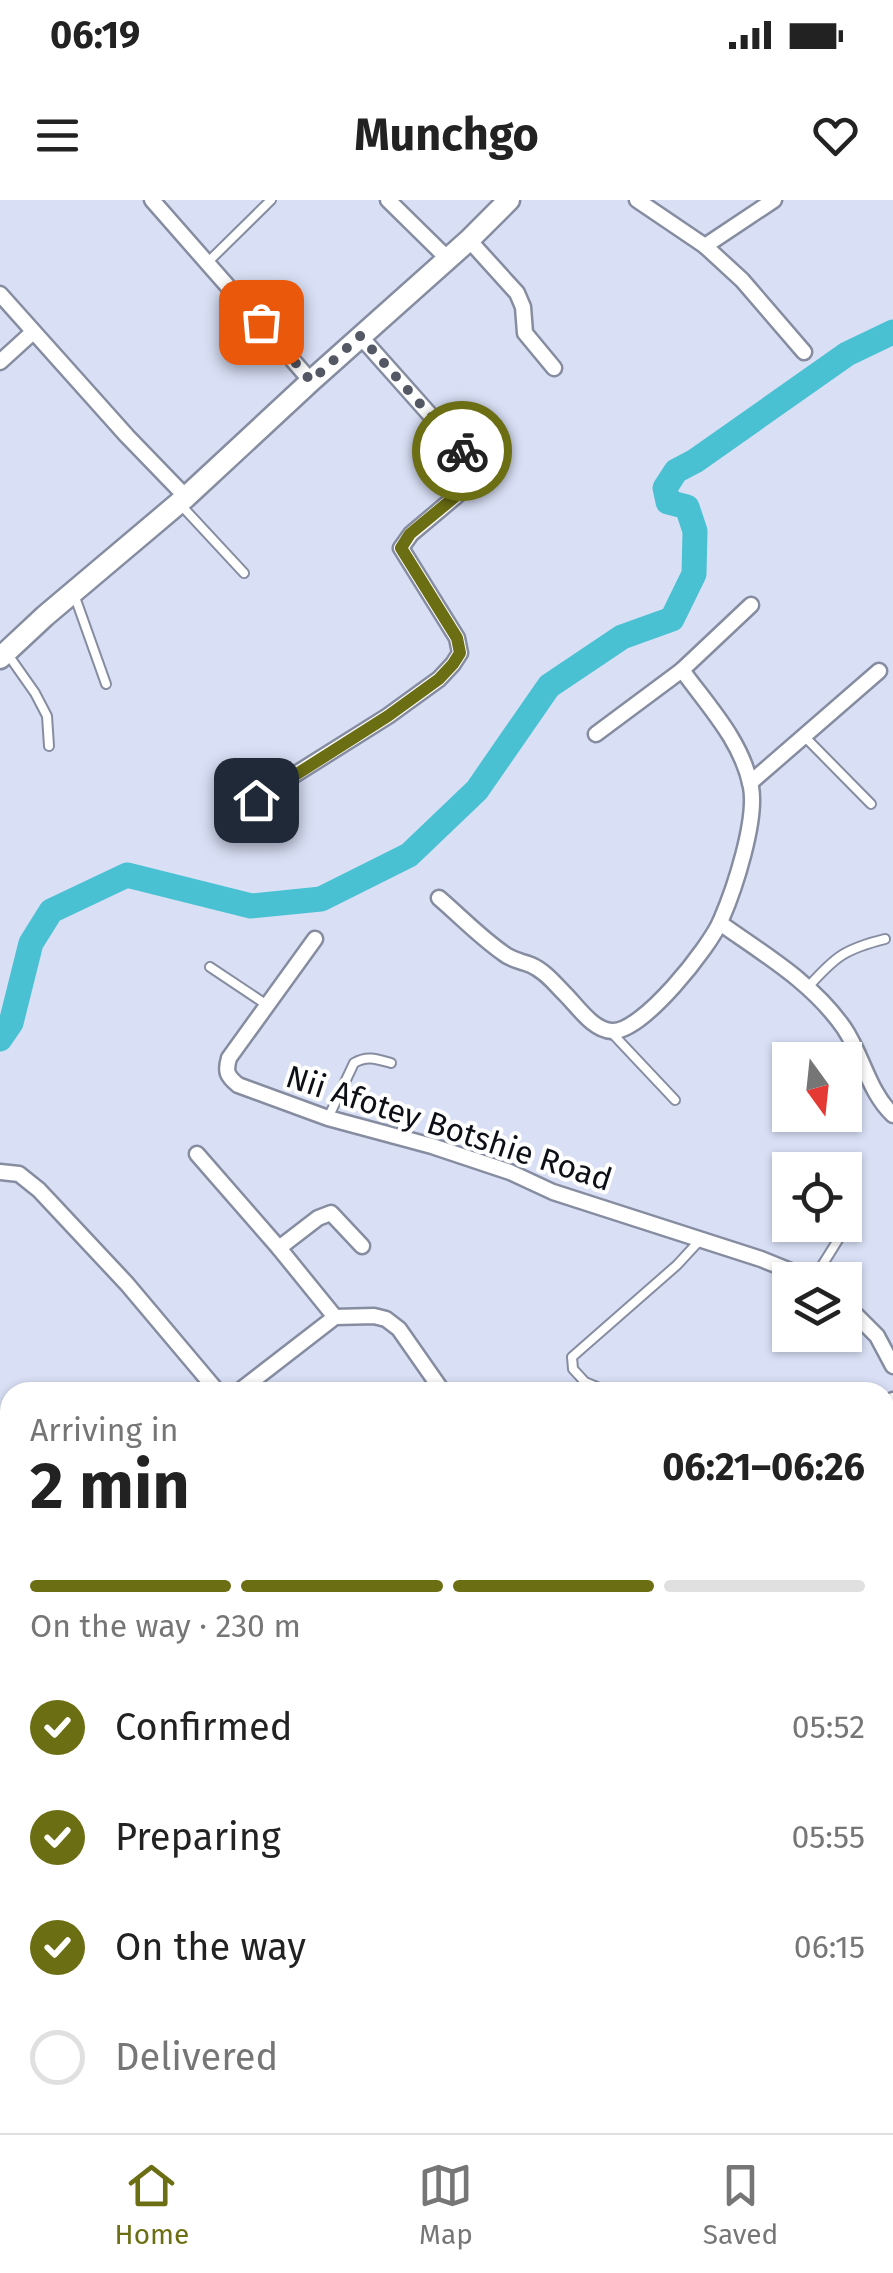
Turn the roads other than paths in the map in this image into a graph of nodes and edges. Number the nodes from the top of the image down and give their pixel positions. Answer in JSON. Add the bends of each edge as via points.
{"nodes":[{"id":1,"x":152,"y":200,"type":"edge"},
{"id":2,"x":271,"y":200,"type":"edge"},
{"id":3,"x":388,"y":200,"type":"edge"},
{"id":4,"x":509,"y":200,"type":"edge"},
{"id":5,"x":637,"y":200,"type":"edge"},
{"id":6,"x":774,"y":200,"type":"edge"},
{"id":7,"x":468,"y":240,"type":"junction"},
{"id":8,"x":705,"y":246,"type":"junction"},
{"id":9,"x":448,"y":258,"type":"junction"},
{"id":10,"x":208,"y":262,"type":"junction"},
{"id":11,"x":0,"y":294,"type":"edge"},
{"id":12,"x":33,"y":332,"type":"junction"},
{"id":13,"x":360,"y":336,"type":"junction"},
{"id":14,"x":804,"y":352,"type":"dead end"},
{"id":15,"x":0,"y":362,"type":"edge"},
{"id":16,"x":554,"y":368,"type":"dead end"},
{"id":17,"x":311,"y":381,"type":"junction"},
{"id":18,"x":183,"y":500,"type":"junction"},
{"id":19,"x":244,"y":573,"type":"dead end"},
{"id":20,"x":73,"y":592,"type":"junction"},
{"id":21,"x":751,"y":604,"type":"dead end"},
{"id":22,"x":3,"y":655,"type":"edge"},
{"id":23,"x":682,"y":670,"type":"junction"},
{"id":24,"x":879,"y":670,"type":"dead end"},
{"id":25,"x":106,"y":684,"type":"dead end"},
{"id":26,"x":596,"y":734,"type":"dead end"},
{"id":27,"x":804,"y":736,"type":"junction"},
{"id":28,"x":49,"y":746,"type":"dead end"},
{"id":29,"x":750,"y":782,"type":"junction"},
{"id":30,"x":256,"y":800,"type":"dead end"},
{"id":31,"x":871,"y":804,"type":"dead end"},
{"id":32,"x":439,"y":898,"type":"dead end"},
{"id":33,"x":720,"y":923,"type":"junction"},
{"id":34,"x":315,"y":939,"type":"dead end"},
{"id":35,"x":885,"y":939,"type":"dead end"},
{"id":36,"x":210,"y":967,"type":"dead end"},
{"id":37,"x":808,"y":986,"type":"junction"},
{"id":38,"x":267,"y":1005,"type":"junction"},
{"id":39,"x":610,"y":1031,"type":"junction"},
{"id":40,"x":391,"y":1063,"type":"dead end"},
{"id":41,"x":675,"y":1100,"type":"dead end"},
{"id":42,"x":893,"y":1115,"type":"edge"},
{"id":43,"x":328,"y":1118,"type":"junction"},
{"id":44,"x":197,"y":1154,"type":"dead end"},
{"id":45,"x":0,"y":1172,"type":"edge"},
{"id":46,"x":702,"y":1240,"type":"junction"},
{"id":47,"x":362,"y":1246,"type":"dead end"},
{"id":48,"x":280,"y":1248,"type":"junction"},
{"id":49,"x":772,"y":1263,"type":"edge"},
{"id":50,"x":334,"y":1317,"type":"junction"},
{"id":51,"x":862,"y":1321,"type":"edge"},
{"id":52,"x":893,"y":1366,"type":"edge"},
{"id":53,"x":210,"y":1382,"type":"edge"},
{"id":54,"x":251,"y":1382,"type":"edge"},
{"id":55,"x":436,"y":1382,"type":"edge"},
{"id":56,"x":585,"y":1382,"type":"edge"}],
"edges":[{"from":1,"to":10,"type":"street"},
{"from":2,"to":10,"type":"lane"},
{"from":3,"to":9,"type":"street"},
{"from":4,"to":7,"type":"street"},
{"from":5,"to":8,"type":"street"},
{"from":6,"to":8,"type":"street"},
{"from":7,"to":9,"type":"street"},
{"from":7,"to":16,"type":"street","via":[[517,293],[525,333]]},
{"from":8,"to":14,"type":"street"},
{"from":9,"to":13,"type":"street"},
{"from":10,"to":17,"type":"street"},
{"from":11,"to":12,"type":"street"},
{"from":12,"to":15,"type":"street"},
{"from":12,"to":18,"type":"street"},
{"from":13,"to":17,"type":"street"},
{"from":13,"to":30,"type":"street","via":[[476,469],[474,481],[401,548],[460,653],[439,679],[388,716]]},
{"from":17,"to":18,"type":"street"},
{"from":18,"to":19,"type":"lane"},
{"from":18,"to":20,"type":"street"},
{"from":20,"to":22,"type":"street"},
{"from":20,"to":25,"type":"lane"},
{"from":21,"to":23,"type":"street"},
{"from":22,"to":28,"type":"lane","via":[[47,716]]},
{"from":23,"to":26,"type":"street"},
{"from":23,"to":29,"type":"street","via":[[736,744]]},
{"from":24,"to":27,"type":"street"},
{"from":27,"to":29,"type":"street"},
{"from":27,"to":31,"type":"lane"},
{"from":29,"to":33,"type":"street","via":[[750,822]]},
{"from":32,"to":39,"type":"street","via":[[502,953],[543,972]]},
{"from":33,"to":37,"type":"street"},
{"from":33,"to":39,"type":"street","via":[[658,1004],[633,1025]]},
{"from":34,"to":38,"type":"street","name":"Nii Afotey Botshie Road"},
{"from":35,"to":37,"type":"lane","via":[[839,955]]},
{"from":36,"to":38,"type":"lane"},
{"from":37,"to":42,"type":"street","via":[[846,1030],[874,1091]]},
{"from":38,"to":43,"type":"street","name":"Nii Afotey Botshie Road","via":[[229,1058],[228,1077]]},
{"from":39,"to":41,"type":"lane"},
{"from":40,"to":43,"type":"lane","via":[[354,1063]]},
{"from":43,"to":46,"type":"street","name":"Nii Afotey Botshie Road","via":[[432,1146]]},
{"from":44,"to":48,"type":"street"},
{"from":45,"to":53,"type":"street","via":[[19,1174],[39,1190]]},
{"from":46,"to":49,"type":"street","name":"Nii Afotey Botshie Road"},
{"from":46,"to":56,"type":"lane","via":[[572,1358],[572,1369]]},
{"from":47,"to":48,"type":"street","via":[[331,1213]]},
{"from":48,"to":50,"type":"street"},
{"from":50,"to":54,"type":"street"},
{"from":50,"to":55,"type":"street","via":[[386,1319]]},
{"from":51,"to":52,"type":"street"}]}
